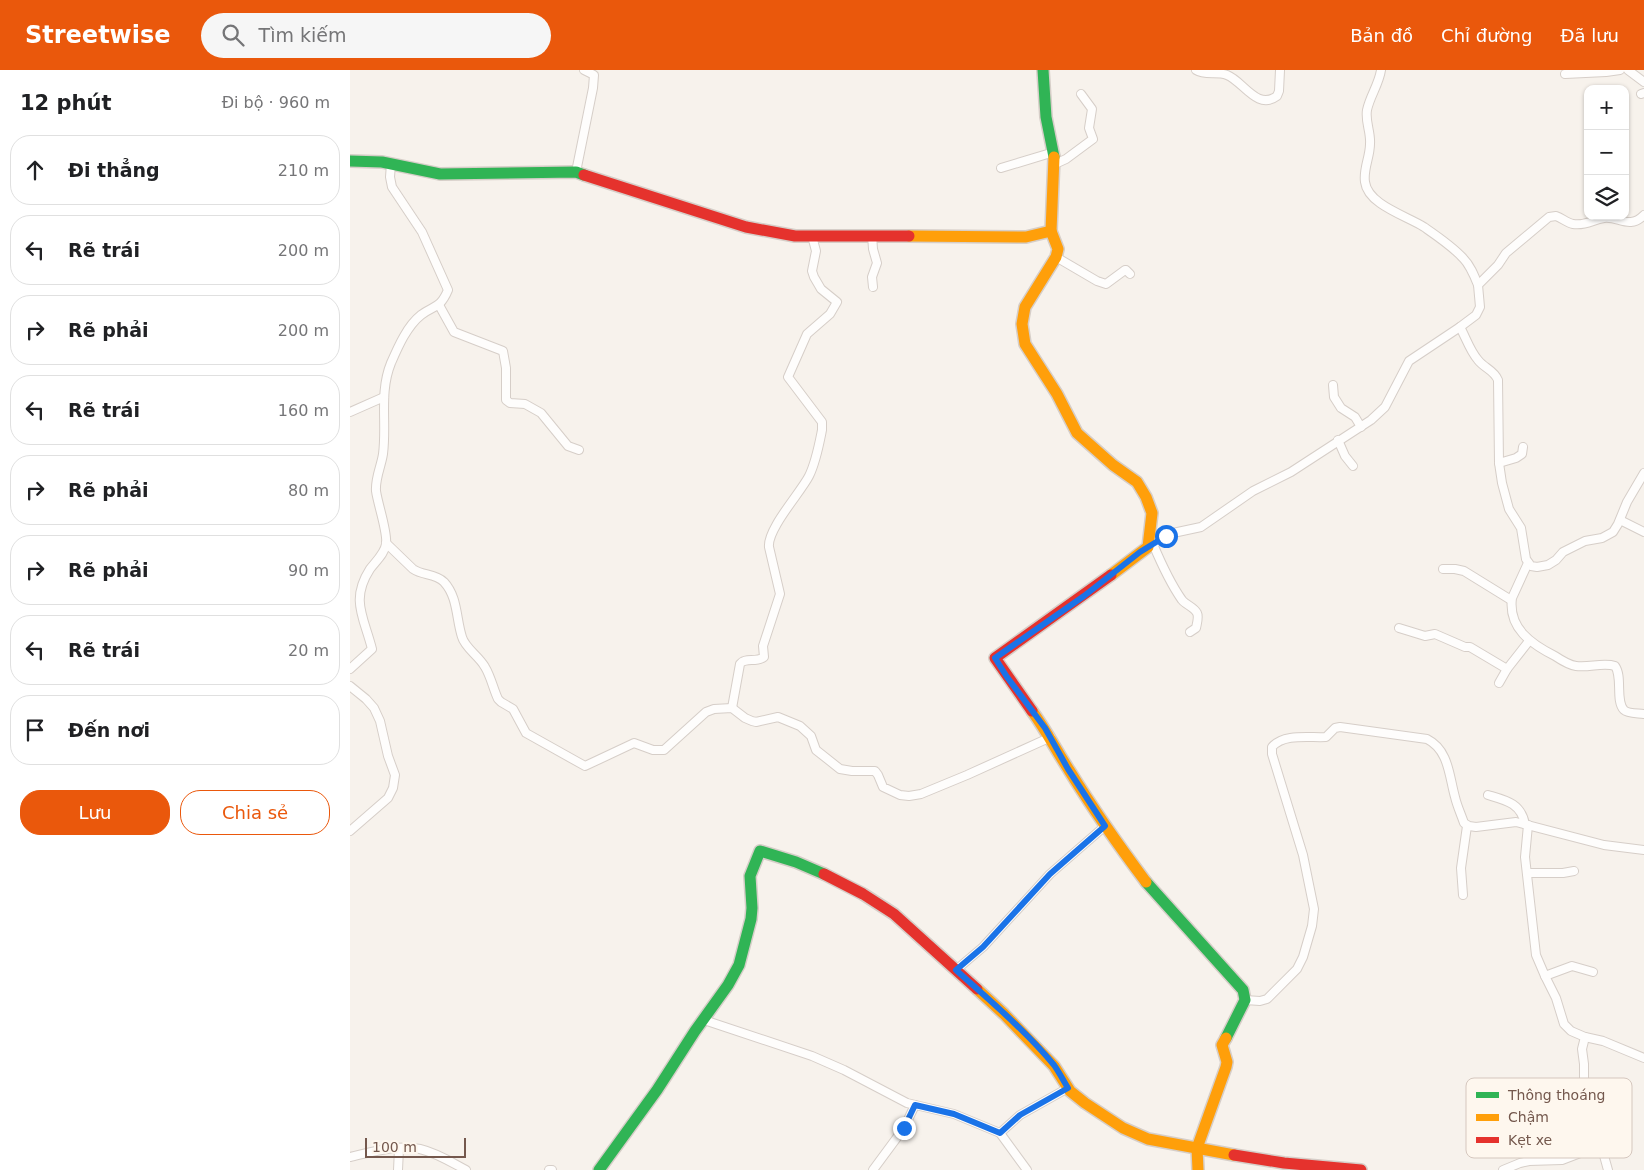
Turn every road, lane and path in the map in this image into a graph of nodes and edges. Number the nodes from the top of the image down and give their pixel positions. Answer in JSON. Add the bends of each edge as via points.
{"nodes":[{"id":1,"x":584,"y":70,"type":"edge"},
{"id":2,"x":1042,"y":70,"type":"edge"},
{"id":3,"x":1196,"y":70,"type":"edge"},
{"id":4,"x":1280,"y":70,"type":"edge"},
{"id":5,"x":1381,"y":70,"type":"edge"},
{"id":6,"x":1620,"y":70,"type":"edge"},
{"id":7,"x":1628,"y":70,"type":"edge"},
{"id":8,"x":1565,"y":74,"type":"dead end"},
{"id":9,"x":1644,"y":82,"type":"edge"},
{"id":10,"x":1081,"y":94,"type":"dead end"},
{"id":11,"x":1054,"y":152,"type":"junction"},
{"id":12,"x":350,"y":161,"type":"edge"},
{"id":13,"x":392,"y":164,"type":"junction"},
{"id":14,"x":1055,"y":164,"type":"junction"},
{"id":15,"x":1001,"y":168,"type":"dead end"},
{"id":16,"x":576,"y":172,"type":"junction"},
{"id":17,"x":1642,"y":219,"type":"edge"},
{"id":18,"x":1051,"y":231,"type":"junction"},
{"id":19,"x":872,"y":235,"type":"junction"},
{"id":20,"x":812,"y":236,"type":"junction"},
{"id":21,"x":1056,"y":257,"type":"junction"},
{"id":22,"x":1130,"y":274,"type":"dead end"},
{"id":23,"x":1478,"y":284,"type":"junction"},
{"id":24,"x":873,"y":287,"type":"dead end"},
{"id":25,"x":439,"y":305,"type":"junction"},
{"id":26,"x":1460,"y":328,"type":"junction"},
{"id":27,"x":1333,"y":385,"type":"dead end"},
{"id":28,"x":384,"y":396,"type":"junction"},
{"id":29,"x":350,"y":412,"type":"edge"},
{"id":30,"x":1361,"y":427,"type":"junction"},
{"id":31,"x":1338,"y":440,"type":"junction"},
{"id":32,"x":1522,"y":447,"type":"dead end"},
{"id":33,"x":579,"y":450,"type":"dead end"},
{"id":34,"x":1500,"y":463,"type":"junction"},
{"id":35,"x":1353,"y":466,"type":"dead end"},
{"id":36,"x":1644,"y":473,"type":"edge"},
{"id":37,"x":1620,"y":520,"type":"junction"},
{"id":38,"x":1644,"y":532,"type":"edge"},
{"id":39,"x":386,"y":543,"type":"junction"},
{"id":40,"x":1151,"y":545,"type":"junction"},
{"id":41,"x":1528,"y":563,"type":"junction"},
{"id":42,"x":1443,"y":569,"type":"dead end"},
{"id":43,"x":1511,"y":600,"type":"junction"},
{"id":44,"x":1399,"y":628,"type":"dead end"},
{"id":45,"x":1190,"y":632,"type":"dead end"},
{"id":46,"x":1529,"y":641,"type":"junction"},
{"id":47,"x":350,"y":669,"type":"edge"},
{"id":48,"x":1507,"y":669,"type":"junction"},
{"id":49,"x":1499,"y":683,"type":"dead end"},
{"id":50,"x":350,"y":686,"type":"edge"},
{"id":51,"x":732,"y":708,"type":"junction"},
{"id":52,"x":1644,"y":714,"type":"edge"},
{"id":53,"x":1051,"y":737,"type":"junction"},
{"id":54,"x":1488,"y":794,"type":"dead end"},
{"id":55,"x":1527,"y":824,"type":"junction"},
{"id":56,"x":1105,"y":826,"type":"junction"},
{"id":57,"x":1467,"y":826,"type":"junction"},
{"id":58,"x":350,"y":830,"type":"edge"},
{"id":59,"x":1644,"y":850,"type":"edge"},
{"id":60,"x":1574,"y":871,"type":"dead end"},
{"id":61,"x":1528,"y":873,"type":"junction"},
{"id":62,"x":1464,"y":895,"type":"dead end"},
{"id":63,"x":956,"y":970,"type":"junction"},
{"id":64,"x":1593,"y":972,"type":"dead end"},
{"id":65,"x":1545,"y":976,"type":"junction"},
{"id":66,"x":1245,"y":1000,"type":"junction"},
{"id":67,"x":704,"y":1020,"type":"junction"},
{"id":68,"x":1585,"y":1038,"type":"junction"},
{"id":69,"x":1644,"y":1058,"type":"edge"},
{"id":70,"x":1584,"y":1078,"type":"edge"},
{"id":71,"x":1068,"y":1088,"type":"junction"},
{"id":72,"x":915,"y":1105,"type":"junction"},
{"id":73,"x":1000,"y":1133,"type":"junction"},
{"id":74,"x":1197,"y":1148,"type":"junction"},
{"id":75,"x":398,"y":1149,"type":"junction"},
{"id":76,"x":350,"y":1157,"type":"edge"},
{"id":77,"x":1567,"y":1158,"type":"edge"},
{"id":78,"x":398,"y":1170,"type":"edge"},
{"id":79,"x":466,"y":1170,"type":"edge"},
{"id":80,"x":599,"y":1170,"type":"edge"},
{"id":81,"x":873,"y":1170,"type":"edge"},
{"id":82,"x":1027,"y":1170,"type":"edge"},
{"id":83,"x":1198,"y":1170,"type":"edge"},
{"id":84,"x":1361,"y":1170,"type":"edge"},
{"id":85,"x":1503,"y":1170,"type":"edge"}],
"edges":[{"from":1,"to":16,"type":"street","via":[[594,75],[593,88]]},
{"from":2,"to":11,"type":"street","via":[[1046,117]]},
{"from":3,"to":4,"type":"street","via":[[1231,76],[1255,97],[1266,100],[1277,96]]},
{"from":5,"to":23,"type":"street","via":[[1367,111],[1370,144],[1364,178],[1366,186],[1382,205],[1424,227],[1459,254]]},
{"from":6,"to":8,"type":"street"},
{"from":7,"to":9,"type":"street"},
{"from":10,"to":14,"type":"street","via":[[1092,109],[1089,128],[1092,139]]},
{"from":11,"to":14,"type":"street"},
{"from":11,"to":15,"type":"street"},
{"from":12,"to":13,"type":"street"},
{"from":13,"to":16,"type":"street","via":[[440,174]]},
{"from":13,"to":25,"type":"street","via":[[392,187],[422,232],[448,290]]},
{"from":14,"to":18,"type":"street"},
{"from":16,"to":20,"type":"street","via":[[756,230]]},
{"from":17,"to":23,"type":"street","via":[[1630,222],[1603,218],[1590,223],[1571,224],[1552,216],[1506,253]]},
{"from":18,"to":19,"type":"street","via":[[1018,237]]},
{"from":18,"to":21,"type":"street","via":[[1058,250]]},
{"from":19,"to":20,"type":"street"},
{"from":19,"to":24,"type":"street","via":[[877,263],[872,277]]},
{"from":20,"to":51,"type":"street","via":[[816,251],[812,271],[821,289],[837,302],[830,314],[807,334],[788,377],[821,420],[822,430],[809,477],[769,540],[780,596],[762,646],[764,657],[744,660],[740,664]]},
{"from":21,"to":22,"type":"street","via":[[1106,284],[1125,270]]},
{"from":21,"to":40,"type":"street","via":[[1025,308],[1022,324],[1025,344],[1077,433],[1137,482],[1152,513]]},
{"from":23,"to":26,"type":"street","via":[[1478,311]]},
{"from":25,"to":28,"type":"street","via":[[421,315],[407,331],[390,365]]},
{"from":25,"to":33,"type":"street","via":[[454,332],[503,351],[506,400],[525,404],[541,413],[568,446]]},
{"from":26,"to":30,"type":"street","via":[[1409,361],[1385,407]]},
{"from":26,"to":34,"type":"street","via":[[1476,358],[1498,380]]},
{"from":27,"to":30,"type":"street","via":[[1334,397],[1341,408],[1355,417]]},
{"from":28,"to":29,"type":"street"},
{"from":28,"to":39,"type":"street","via":[[382,455],[376,490]]},
{"from":30,"to":31,"type":"street"},
{"from":31,"to":35,"type":"street"},
{"from":31,"to":40,"type":"street","via":[[1291,472],[1253,491],[1201,527],[1179,531]]},
{"from":32,"to":34,"type":"street","via":[[1522,454]]},
{"from":34,"to":41,"type":"street","via":[[1505,498],[1521,528]]},
{"from":36,"to":37,"type":"street"},
{"from":37,"to":38,"type":"street"},
{"from":37,"to":41,"type":"street","via":[[1606,537],[1584,540],[1563,552],[1553,563],[1536,567]]},
{"from":39,"to":47,"type":"street","via":[[360,590],[364,625],[372,650]]},
{"from":39,"to":51,"type":"street","via":[[413,570],[437,576],[447,586],[455,603],[463,640],[485,666],[498,698],[514,709],[526,733],[582,765],[634,743],[664,750],[706,712]]},
{"from":40,"to":45,"type":"street","via":[[1180,596],[1198,615],[1196,628]]},
{"from":40,"to":53,"type":"street","via":[[995,658]]},
{"from":41,"to":43,"type":"street"},
{"from":42,"to":43,"type":"street","via":[[1464,571]]},
{"from":43,"to":46,"type":"street","via":[[1512,615],[1522,635]]},
{"from":44,"to":48,"type":"street","via":[[1425,636],[1435,634],[1470,647]]},
{"from":46,"to":48,"type":"street"},
{"from":46,"to":52,"type":"street","via":[[1574,666],[1615,666],[1623,708],[1626,712]]},
{"from":48,"to":49,"type":"street"},
{"from":50,"to":58,"type":"street","via":[[366,699],[380,720],[394,775],[388,798]]},
{"from":51,"to":53,"type":"street","via":[[756,722],[778,717],[794,722],[811,736],[816,750],[838,767],[875,771],[883,787],[909,796],[936,788]]},
{"from":53,"to":56,"type":"street"},
{"from":54,"to":55,"type":"street","via":[[1515,804]]},
{"from":55,"to":57,"type":"street"},
{"from":55,"to":59,"type":"street","via":[[1604,845]]},
{"from":55,"to":61,"type":"street","via":[[1525,850]]},
{"from":56,"to":63,"type":"street","via":[[1050,874],[983,947]]},
{"from":56,"to":66,"type":"street","via":[[1154,891],[1239,984]]},
{"from":57,"to":62,"type":"street","via":[[1461,868]]},
{"from":57,"to":66,"type":"street","via":[[1454,796],[1451,774],[1443,755],[1427,739],[1340,727],[1326,737],[1276,743],[1272,754],[1305,862],[1313,899],[1313,918],[1304,957],[1297,969],[1267,999]]},
{"from":60,"to":61,"type":"street"},
{"from":61,"to":65,"type":"street","via":[[1536,955]]},
{"from":63,"to":67,"type":"street","via":[[882,906],[804,866],[760,852],[750,876],[751,919],[739,965]]},
{"from":63,"to":71,"type":"street","via":[[1046,1056]]},
{"from":64,"to":65,"type":"street","via":[[1572,966]]},
{"from":65,"to":68,"type":"street","via":[[1564,1024]]},
{"from":66,"to":74,"type":"street","via":[[1222,1045],[1226,1067]]},
{"from":67,"to":72,"type":"street","via":[[812,1056]]},
{"from":67,"to":80,"type":"street"},
{"from":68,"to":69,"type":"street","via":[[1604,1041]]},
{"from":68,"to":70,"type":"street","via":[[1582,1049]]},
{"from":71,"to":73,"type":"street","via":[[1020,1115]]},
{"from":71,"to":74,"type":"street","via":[[1085,1103],[1134,1133]]},
{"from":72,"to":73,"type":"street","via":[[954,1114]]},
{"from":72,"to":81,"type":"street","via":[[904,1128]]},
{"from":73,"to":82,"type":"street"},
{"from":74,"to":83,"type":"street"},
{"from":74,"to":84,"type":"street","via":[[1284,1163]]},
{"from":75,"to":76,"type":"street"},
{"from":75,"to":78,"type":"street"},
{"from":75,"to":79,"type":"street","via":[[420,1150]]},
{"from":77,"to":85,"type":"street","via":[[1529,1161]]}]}
